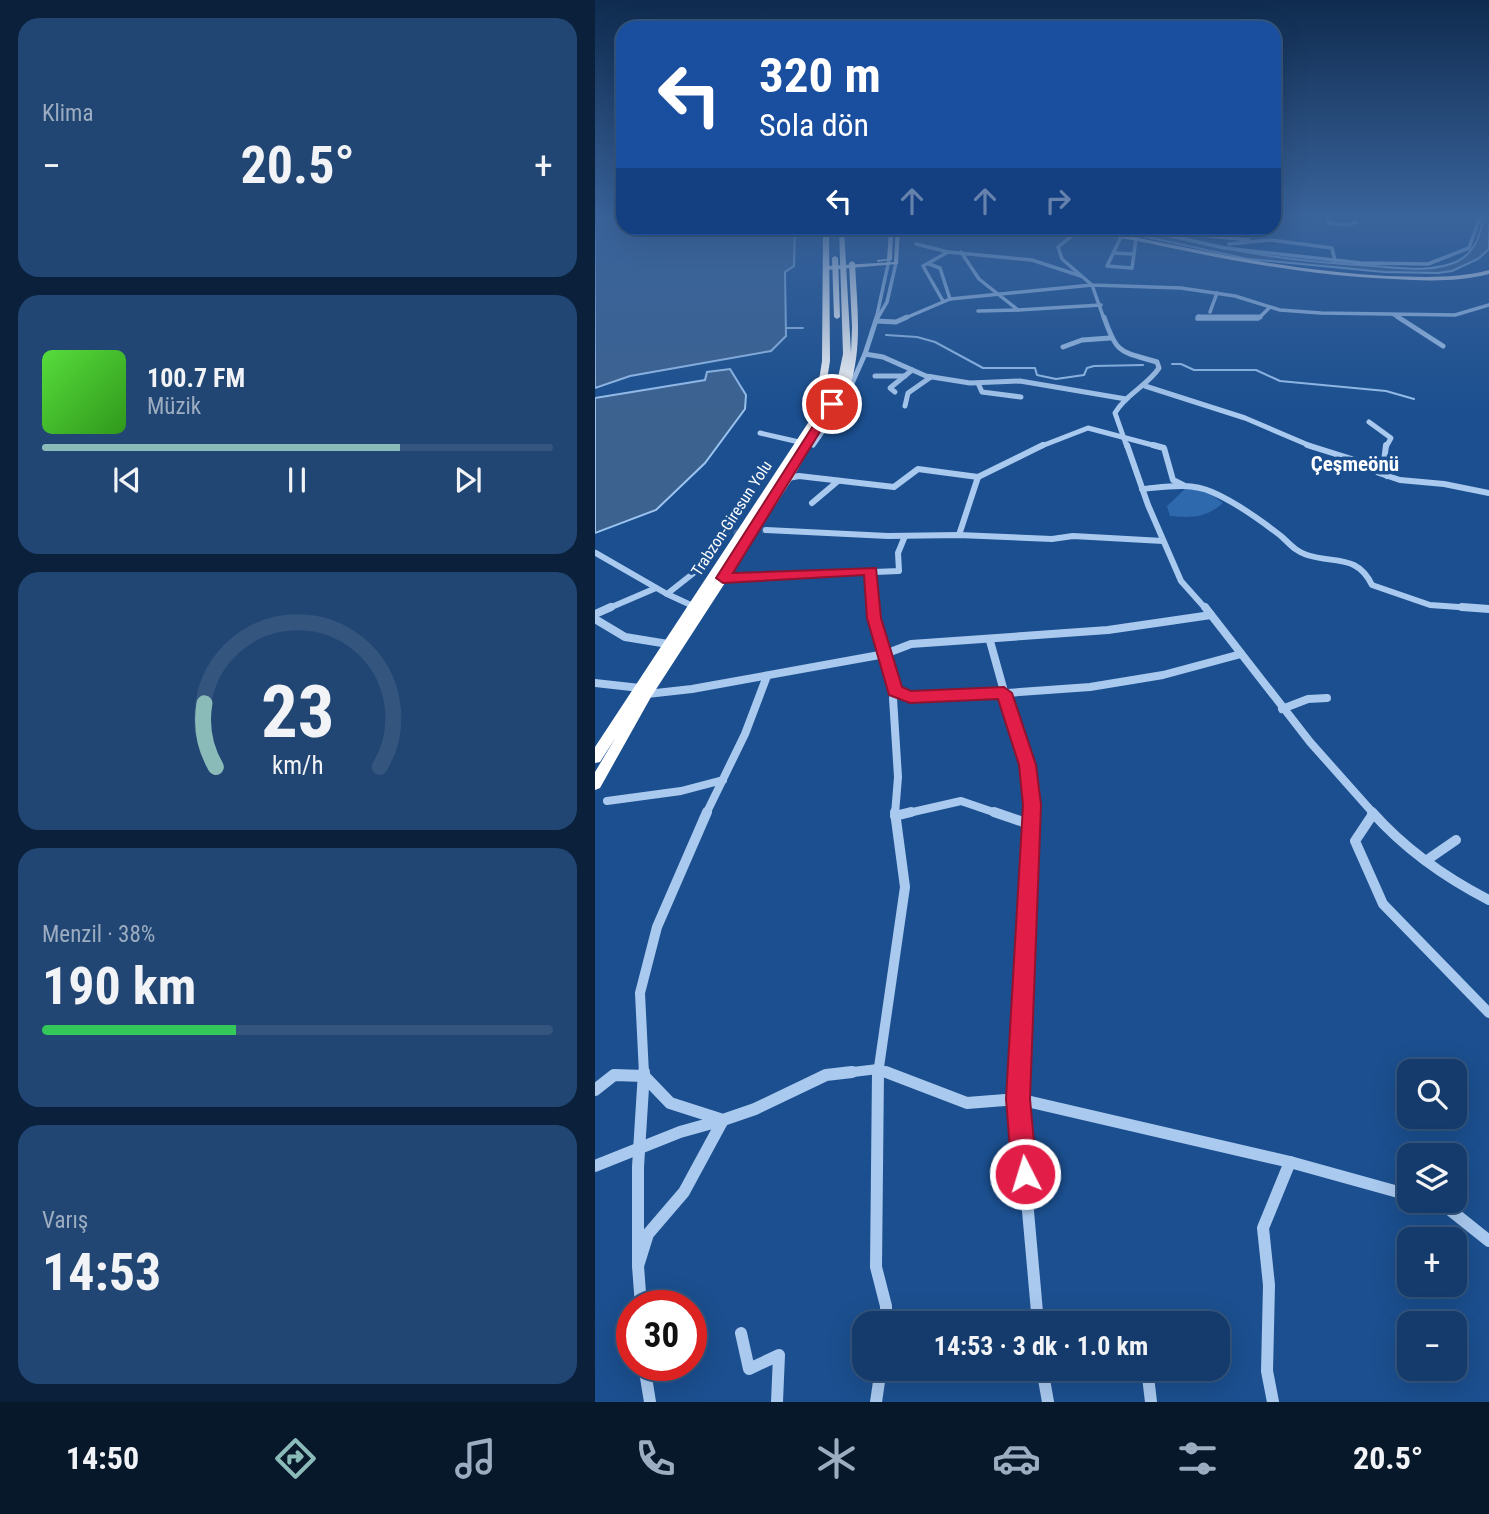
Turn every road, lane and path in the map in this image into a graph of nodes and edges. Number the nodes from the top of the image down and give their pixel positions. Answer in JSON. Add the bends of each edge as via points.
{"nodes":[{"id":1,"x":826,"y":282,"type":"edge"},
{"id":2,"x":840,"y":282,"type":"edge"},
{"id":3,"x":840,"y":282,"type":"edge"},
{"id":4,"x":853,"y":282,"type":"edge"},
{"id":5,"x":885,"y":282,"type":"edge"},
{"id":6,"x":892,"y":282,"type":"edge"},
{"id":7,"x":931,"y":282,"type":"edge"},
{"id":8,"x":945,"y":282,"type":"edge"},
{"id":9,"x":984,"y":282,"type":"edge"},
{"id":10,"x":1089,"y":282,"type":"edge"},
{"id":11,"x":1092,"y":285,"type":"junction"},
{"id":12,"x":1217,"y":293,"type":"junction"},
{"id":13,"x":998,"y":294,"type":"junction"},
{"id":14,"x":950,"y":299,"type":"junction"},
{"id":15,"x":943,"y":301,"type":"junction"},
{"id":16,"x":1101,"y":305,"type":"junction"},
{"id":17,"x":1489,"y":305,"type":"edge"},
{"id":18,"x":1270,"y":307,"type":"junction"},
{"id":19,"x":1018,"y":310,"type":"junction"},
{"id":20,"x":978,"y":311,"type":"dead end"},
{"id":21,"x":1210,"y":312,"type":"dead end"},
{"id":22,"x":1394,"y":315,"type":"junction"},
{"id":23,"x":1199,"y":316,"type":"dead end"},
{"id":24,"x":877,"y":319,"type":"junction"},
{"id":25,"x":1110,"y":338,"type":"junction"},
{"id":26,"x":1443,"y":345,"type":"dead end"},
{"id":27,"x":1063,"y":347,"type":"dead end"},
{"id":28,"x":865,"y":354,"type":"junction"},
{"id":29,"x":912,"y":370,"type":"junction"},
{"id":30,"x":875,"y":376,"type":"dead end"},
{"id":31,"x":905,"y":376,"type":"junction"},
{"id":32,"x":931,"y":377,"type":"junction"},
{"id":33,"x":978,"y":383,"type":"junction"},
{"id":34,"x":1145,"y":386,"type":"junction"},
{"id":35,"x":895,"y":392,"type":"dead end"},
{"id":36,"x":1021,"y":397,"type":"dead end"},
{"id":37,"x":1126,"y":399,"type":"junction"},
{"id":38,"x":905,"y":406,"type":"dead end"},
{"id":39,"x":818,"y":414,"type":"junction"},
{"id":40,"x":1369,"y":422,"type":"dead end"},
{"id":41,"x":760,"y":433,"type":"dead end"},
{"id":42,"x":1123,"y":439,"type":"junction"},
{"id":43,"x":799,"y":442,"type":"junction"},
{"id":44,"x":813,"y":444,"type":"junction"},
{"id":45,"x":1387,"y":476,"type":"junction"},
{"id":46,"x":978,"y":477,"type":"junction"},
{"id":47,"x":788,"y":478,"type":"junction"},
{"id":48,"x":838,"y":481,"type":"junction"},
{"id":49,"x":1183,"y":485,"type":"junction"},
{"id":50,"x":1142,"y":489,"type":"junction"},
{"id":51,"x":1489,"y":493,"type":"edge"},
{"id":52,"x":812,"y":503,"type":"dead end"},
{"id":53,"x":765,"y":530,"type":"tunnel mouth"},
{"id":54,"x":724,"y":534,"type":"dead end"},
{"id":55,"x":959,"y":535,"type":"junction"},
{"id":56,"x":905,"y":536,"type":"junction"},
{"id":57,"x":1163,"y":541,"type":"junction"},
{"id":58,"x":596,"y":553,"type":"edge"},
{"id":59,"x":871,"y":571,"type":"junction"},
{"id":60,"x":723,"y":578,"type":"junction"},
{"id":61,"x":656,"y":588,"type":"junction"},
{"id":62,"x":667,"y":594,"type":"junction"},
{"id":63,"x":693,"y":606,"type":"junction"},
{"id":64,"x":1489,"y":609,"type":"edge"},
{"id":65,"x":1211,"y":615,"type":"junction"},
{"id":66,"x":595,"y":616,"type":"edge"},
{"id":67,"x":990,"y":640,"type":"junction"},
{"id":68,"x":668,"y":644,"type":"junction"},
{"id":69,"x":885,"y":654,"type":"junction"},
{"id":70,"x":1241,"y":654,"type":"junction"},
{"id":71,"x":767,"y":676,"type":"junction"},
{"id":72,"x":595,"y":683,"type":"edge"},
{"id":73,"x":643,"y":691,"type":"junction"},
{"id":74,"x":895,"y":691,"type":"junction"},
{"id":75,"x":1004,"y":693,"type":"junction"},
{"id":76,"x":1327,"y":698,"type":"dead end"},
{"id":77,"x":1282,"y":709,"type":"junction"},
{"id":78,"x":595,"y":758,"type":"edge"},
{"id":79,"x":723,"y":780,"type":"junction"},
{"id":80,"x":595,"y":784,"type":"edge"},
{"id":81,"x":607,"y":801,"type":"dead end"},
{"id":82,"x":1373,"y":814,"type":"junction"},
{"id":83,"x":895,"y":816,"type":"junction"},
{"id":84,"x":1031,"y":825,"type":"junction"},
{"id":85,"x":1456,"y":840,"type":"dead end"},
{"id":86,"x":1427,"y":860,"type":"junction"},
{"id":87,"x":1489,"y":900,"type":"edge"},
{"id":88,"x":1489,"y":1013,"type":"edge"},
{"id":89,"x":878,"y":1069,"type":"junction"},
{"id":90,"x":644,"y":1076,"type":"junction"},
{"id":91,"x":595,"y":1090,"type":"edge"},
{"id":92,"x":1018,"y":1099,"type":"junction"},
{"id":93,"x":723,"y":1120,"type":"junction"},
{"id":94,"x":639,"y":1148,"type":"junction"},
{"id":95,"x":1290,"y":1161,"type":"junction"},
{"id":96,"x":595,"y":1166,"type":"edge"},
{"id":97,"x":1397,"y":1192,"type":"edge"},
{"id":98,"x":1454,"y":1213,"type":"edge"},
{"id":99,"x":1489,"y":1241,"type":"edge"},
{"id":100,"x":638,"y":1266,"type":"junction"},
{"id":101,"x":640,"y":1290,"type":"edge"},
{"id":102,"x":885,"y":1311,"type":"edge"},
{"id":103,"x":1037,"y":1311,"type":"edge"},
{"id":104,"x":741,"y":1333,"type":"dead end"},
{"id":105,"x":647,"y":1381,"type":"edge"},
{"id":106,"x":879,"y":1381,"type":"edge"},
{"id":107,"x":1044,"y":1381,"type":"edge"},
{"id":108,"x":1147,"y":1381,"type":"edge"},
{"id":109,"x":650,"y":1402,"type":"edge"},
{"id":110,"x":777,"y":1402,"type":"edge"},
{"id":111,"x":876,"y":1402,"type":"edge"},
{"id":112,"x":1048,"y":1402,"type":"edge"},
{"id":113,"x":1151,"y":1402,"type":"edge"},
{"id":114,"x":1273,"y":1402,"type":"edge"}],
"edges":[{"from":1,"to":39,"type":"highway","via":[[825,361]]},
{"from":2,"to":39,"type":"highway","name":"Trabzon-Giresun Yolu","via":[[839,355],[832,386]]},
{"from":3,"to":47,"type":"highway","name":"Trabzon-Giresun Yolu","via":[[847,354],[840,387]]},
{"from":4,"to":44,"type":"highway","via":[[857,340],[853,370],[843,397]]},
{"from":5,"to":24,"type":"street"},
{"from":6,"to":24,"type":"street"},
{"from":7,"to":15,"type":"street"},
{"from":8,"to":14,"type":"street"},
{"from":9,"to":13,"type":"street"},
{"from":10,"to":11,"type":"street"},
{"from":11,"to":12,"type":"street"},
{"from":11,"to":13,"type":"street"},
{"from":11,"to":16,"type":"street"},
{"from":12,"to":18,"type":"street"},
{"from":12,"to":21,"type":"street"},
{"from":13,"to":14,"type":"street"},
{"from":13,"to":19,"type":"street"},
{"from":14,"to":15,"type":"street"},
{"from":15,"to":24,"type":"street","via":[[896,322]]},
{"from":16,"to":19,"type":"street"},
{"from":16,"to":25,"type":"street"},
{"from":17,"to":22,"type":"street","via":[[1455,315]]},
{"from":18,"to":22,"type":"street"},
{"from":18,"to":23,"type":"street","via":[[1258,319],[1197,319]]},
{"from":19,"to":20,"type":"street"},
{"from":22,"to":26,"type":"street"},
{"from":24,"to":28,"type":"street"},
{"from":25,"to":27,"type":"street"},
{"from":25,"to":34,"type":"street","via":[[1120,351],[1157,362],[1159,368]]},
{"from":28,"to":29,"type":"street"},
{"from":28,"to":44,"type":"street","via":[[845,399]]},
{"from":29,"to":31,"type":"street"},
{"from":29,"to":32,"type":"street"},
{"from":30,"to":31,"type":"street"},
{"from":31,"to":35,"type":"street","via":[[890,388]]},
{"from":32,"to":33,"type":"street"},
{"from":32,"to":38,"type":"street","via":[[908,393]]},
{"from":33,"to":36,"type":"street","via":[[982,392]]},
{"from":33,"to":37,"type":"street","via":[[1020,382]]},
{"from":34,"to":37,"type":"street"},
{"from":34,"to":45,"type":"street","via":[[1245,418]]},
{"from":37,"to":42,"type":"street","via":[[1115,413]]},
{"from":39,"to":43,"type":"highway","name":"Trabzon-Giresun Yolu"},
{"from":40,"to":45,"type":"street","via":[[1391,438],[1383,470]]},
{"from":41,"to":43,"type":"street"},
{"from":42,"to":46,"type":"street","via":[[1088,428],[1023,453]]},
{"from":42,"to":49,"type":"street","via":[[1164,448],[1173,480]]},
{"from":42,"to":50,"type":"street"},
{"from":43,"to":63,"type":"highway","name":"Trabzon-Giresun Yolu"},
{"from":44,"to":47,"type":"highway"},
{"from":45,"to":51,"type":"street"},
{"from":46,"to":48,"type":"street","via":[[918,469],[894,487]]},
{"from":46,"to":55,"type":"street"},
{"from":47,"to":48,"type":"street"},
{"from":47,"to":60,"type":"highway","name":"Trabzon-Giresun Yolu"},
{"from":48,"to":52,"type":"street"},
{"from":49,"to":50,"type":"street"},
{"from":49,"to":64,"type":"street","via":[[1211,491],[1307,555],[1351,562],[1365,571],[1372,585],[1430,606]]},
{"from":50,"to":57,"type":"street"},
{"from":53,"to":56,"type":"street"},
{"from":54,"to":62,"type":"street","via":[[700,568]]},
{"from":55,"to":56,"type":"street"},
{"from":55,"to":57,"type":"street"},
{"from":56,"to":59,"type":"street","via":[[898,553],[899,571]]},
{"from":57,"to":65,"type":"street","via":[[1181,580]]},
{"from":58,"to":61,"type":"street"},
{"from":59,"to":60,"type":"street"},
{"from":59,"to":69,"type":"street","via":[[874,618]]},
{"from":60,"to":73,"type":"highway","name":"Trabzon-Giresun Yolu"},
{"from":61,"to":62,"type":"street"},
{"from":61,"to":66,"type":"street"},
{"from":62,"to":63,"type":"street"},
{"from":63,"to":68,"type":"highway","name":"Trabzon-Giresun Yolu"},
{"from":65,"to":67,"type":"street"},
{"from":65,"to":70,"type":"street"},
{"from":66,"to":68,"type":"street","via":[[625,637]]},
{"from":67,"to":69,"type":"street","via":[[911,644]]},
{"from":67,"to":75,"type":"street"},
{"from":68,"to":73,"type":"highway","name":"Trabzon-Giresun Yolu"},
{"from":69,"to":71,"type":"street"},
{"from":69,"to":74,"type":"street"},
{"from":70,"to":75,"type":"street","via":[[1116,683]]},
{"from":70,"to":77,"type":"street"},
{"from":71,"to":73,"type":"street"},
{"from":71,"to":79,"type":"street"},
{"from":72,"to":73,"type":"street"},
{"from":73,"to":78,"type":"highway","name":"Trabzon-Giresun Yolu"},
{"from":73,"to":80,"type":"highway","name":"Trabzon-Giresun Yolu"},
{"from":74,"to":75,"type":"street","via":[[910,697]]},
{"from":74,"to":83,"type":"street"},
{"from":75,"to":84,"type":"street","via":[[1027,765]]},
{"from":76,"to":77,"type":"street","via":[[1308,699]]},
{"from":77,"to":82,"type":"street"},
{"from":79,"to":81,"type":"street"},
{"from":79,"to":90,"type":"street","via":[[657,927],[640,993]]},
{"from":82,"to":86,"type":"street"},
{"from":82,"to":88,"type":"street","via":[[1355,841],[1383,904]]},
{"from":83,"to":84,"type":"street","via":[[961,801]]},
{"from":83,"to":89,"type":"street","via":[[905,887]]},
{"from":84,"to":92,"type":"street"},
{"from":85,"to":86,"type":"street"},
{"from":86,"to":87,"type":"street","via":[[1456,883]]},
{"from":89,"to":92,"type":"street","via":[[967,1103]]},
{"from":89,"to":93,"type":"street","via":[[826,1075]]},
{"from":89,"to":102,"type":"street","via":[[876,1267]]},
{"from":90,"to":91,"type":"street","via":[[614,1075]]},
{"from":90,"to":93,"type":"street","via":[[670,1103]]},
{"from":90,"to":94,"type":"street"},
{"from":92,"to":95,"type":"street"},
{"from":92,"to":103,"type":"street"},
{"from":93,"to":94,"type":"street"},
{"from":93,"to":100,"type":"street","via":[[684,1192],[648,1234]]},
{"from":94,"to":96,"type":"street"},
{"from":94,"to":100,"type":"street"},
{"from":95,"to":97,"type":"street"},
{"from":95,"to":114,"type":"street","via":[[1263,1228],[1269,1285],[1267,1371]]},
{"from":98,"to":99,"type":"street"},
{"from":100,"to":101,"type":"street"},
{"from":104,"to":110,"type":"street","via":[[749,1370],[779,1355]]},
{"from":105,"to":109,"type":"street"},
{"from":106,"to":111,"type":"street"},
{"from":107,"to":112,"type":"street"},
{"from":108,"to":113,"type":"street"}]}
